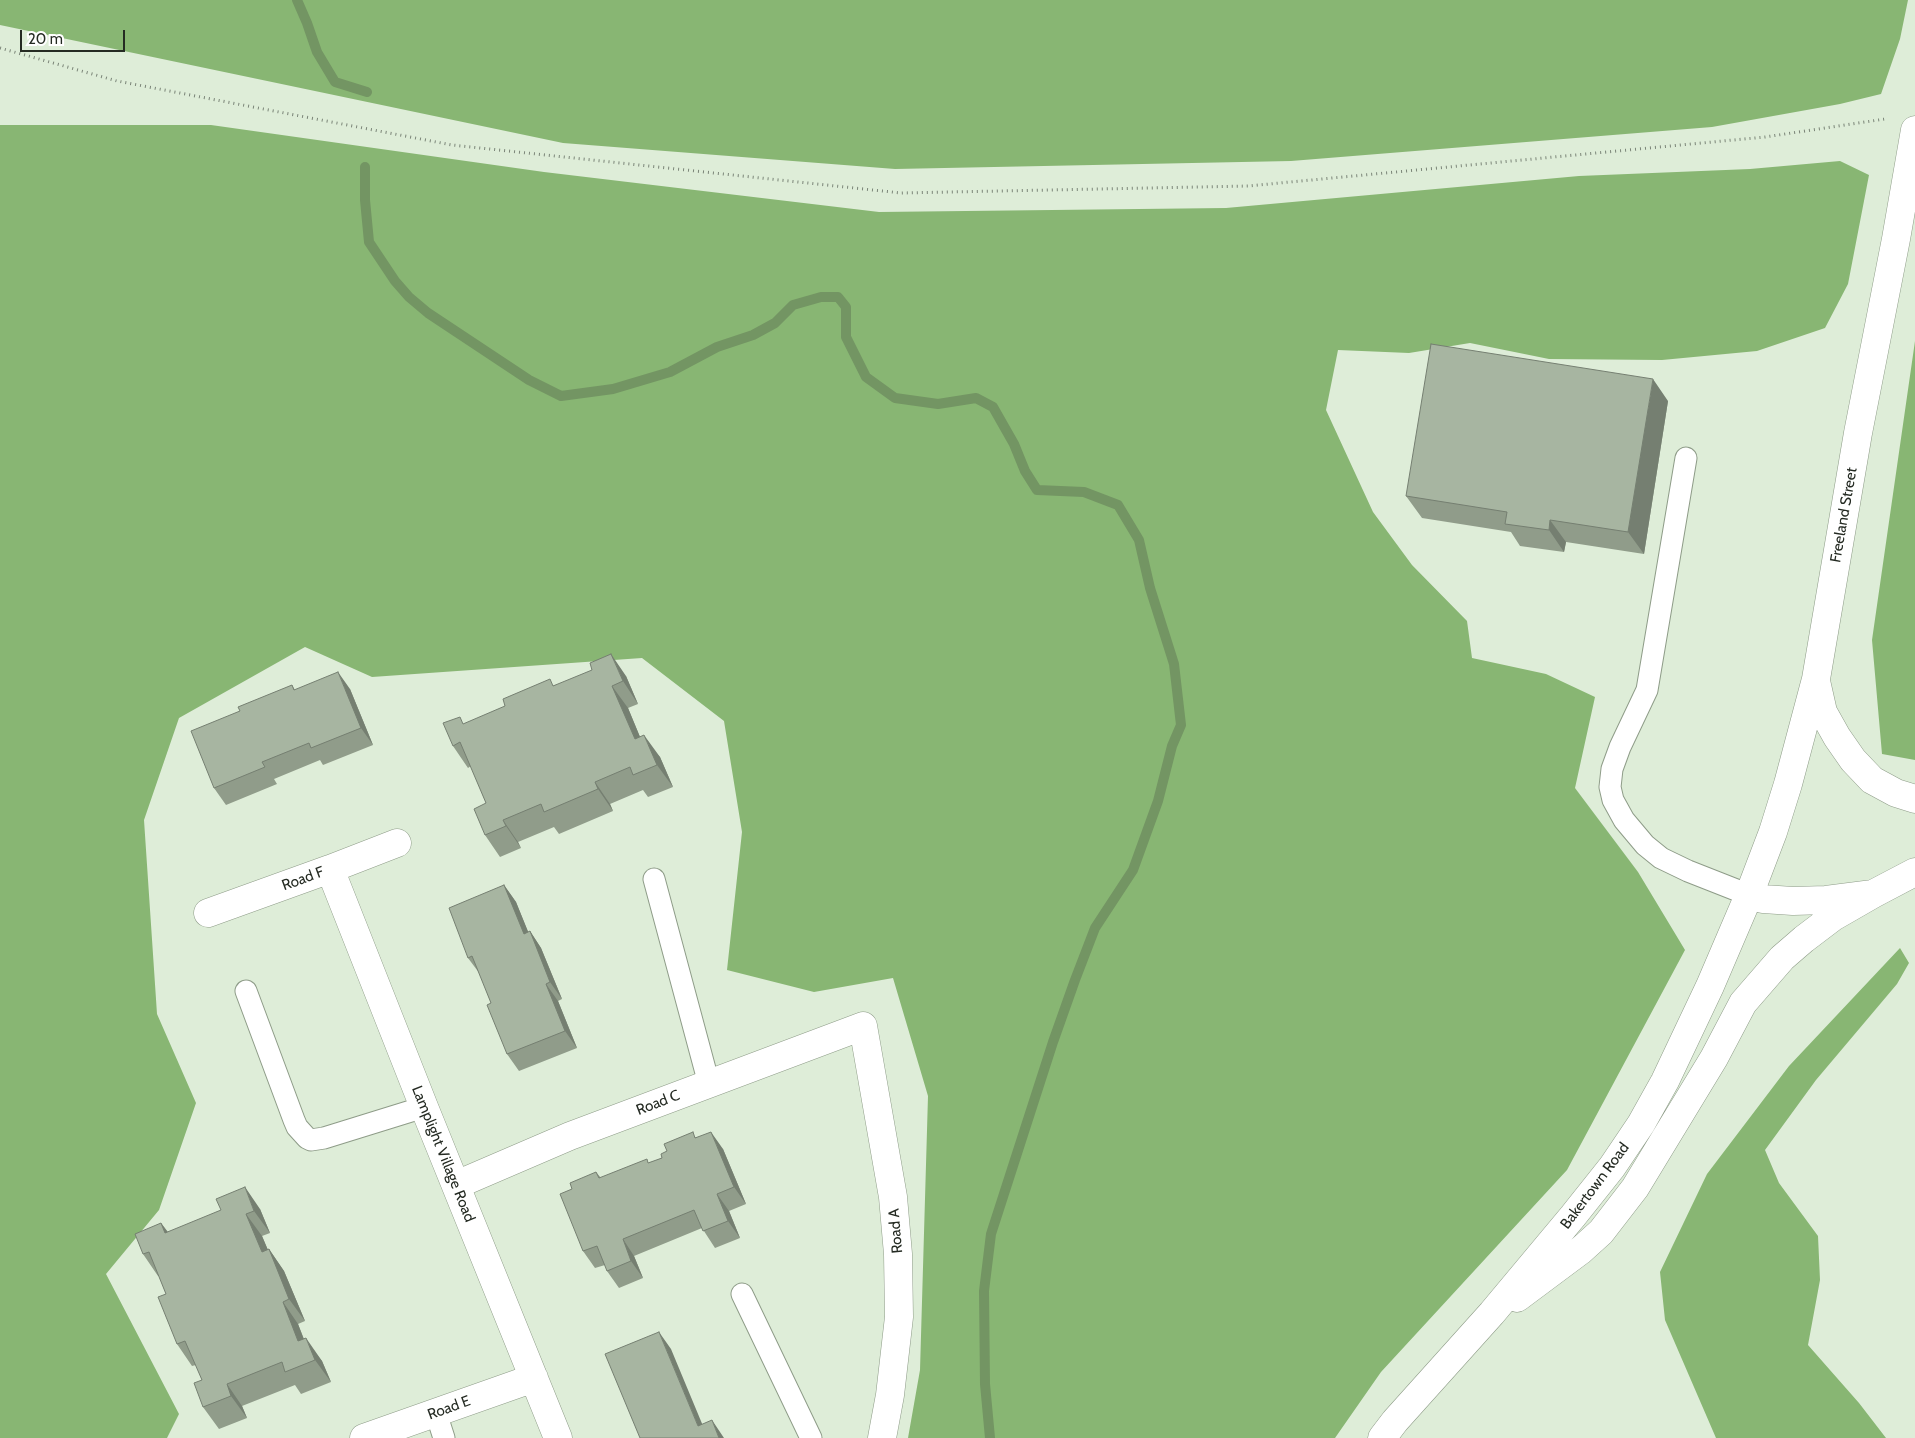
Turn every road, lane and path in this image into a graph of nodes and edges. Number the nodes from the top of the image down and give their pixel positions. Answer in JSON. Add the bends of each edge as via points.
{"nodes":[{"id":1,"x":0,"y":48,"type":"edge"},
{"id":2,"x":1887,"y":119,"type":"dead end"},
{"id":3,"x":1915,"y":130,"type":"edge"},
{"id":4,"x":1686,"y":458,"type":"dead end"},
{"id":5,"x":1816,"y":679,"type":"junction"},
{"id":6,"x":1915,"y":799,"type":"edge"},
{"id":7,"x":397,"y":843,"type":"dead end"},
{"id":8,"x":330,"y":869,"type":"junction"},
{"id":9,"x":1915,"y":872,"type":"edge"},
{"id":10,"x":654,"y":879,"type":"dead end"},
{"id":11,"x":1873,"y":894,"type":"junction"},
{"id":12,"x":1749,"y":895,"type":"junction"},
{"id":13,"x":208,"y":913,"type":"dead end"},
{"id":14,"x":246,"y":991,"type":"dead end"},
{"id":15,"x":863,"y":1026,"type":"joint"},
{"id":16,"x":708,"y":1084,"type":"junction"},
{"id":17,"x":424,"y":1107,"type":"junction"},
{"id":18,"x":456,"y":1185,"type":"junction"},
{"id":19,"x":742,"y":1294,"type":"dead end"},
{"id":20,"x":1492,"y":1313,"type":"junction"},
{"id":21,"x":534,"y":1378,"type":"junction"},
{"id":22,"x":440,"y":1425,"type":"edge"},
{"id":23,"x":364,"y":1438,"type":"edge"},
{"id":24,"x":558,"y":1438,"type":"edge"},
{"id":25,"x":811,"y":1438,"type":"edge"},
{"id":26,"x":882,"y":1438,"type":"edge"},
{"id":27,"x":1382,"y":1438,"type":"edge"}],
"edges":[{"from":1,"to":2,"type":"path","via":[[117,81],[452,144],[901,193],[1248,186],[1765,137]]},
{"from":3,"to":5,"type":"street","name":"Freeland Street"},
{"from":4,"to":12,"type":"lane","via":[[1647,690],[1620,747],[1612,769],[1610,788],[1624,820],[1661,858]]},
{"from":5,"to":6,"type":"street","via":[[1823,712],[1853,760],[1872,780]]},
{"from":5,"to":12,"type":"street","name":"Freeland Street","via":[[1788,784]]},
{"from":7,"to":8,"type":"street","name":"Road F"},
{"from":8,"to":13,"type":"street","name":"Road F"},
{"from":8,"to":17,"type":"street","name":"Lamplight Village Road"},
{"from":9,"to":11,"type":"street"},
{"from":10,"to":16,"type":"lane"},
{"from":11,"to":12,"type":"street","via":[[1793,901]]},
{"from":11,"to":20,"type":"street","via":[[1833,917],[1804,939],[1782,958],[1744,1003],[1635,1188],[1601,1232],[1549,1276]]},
{"from":12,"to":20,"type":"street","name":"Bakertown Road","via":[[1698,1012],[1641,1124],[1579,1209]]},
{"from":14,"to":17,"type":"lane","via":[[294,1120],[307,1138],[324,1138]]},
{"from":15,"to":16,"type":"street","name":"Road C"},
{"from":15,"to":26,"type":"street","name":"Road A","via":[[892,1197],[898,1254],[898,1317]]},
{"from":16,"to":18,"type":"street","name":"Road C","via":[[570,1136]]},
{"from":17,"to":18,"type":"street","name":"Lamplight Village Road"},
{"from":18,"to":21,"type":"street","name":"Lamplight Village Road"},
{"from":19,"to":25,"type":"lane"},
{"from":20,"to":27,"type":"street","name":"Bakertown Road"},
{"from":21,"to":22,"type":"street","name":"Road E"},
{"from":21,"to":24,"type":"street","name":"Lamplight Village Road"},
{"from":22,"to":23,"type":"street","name":"Road E"}]}
